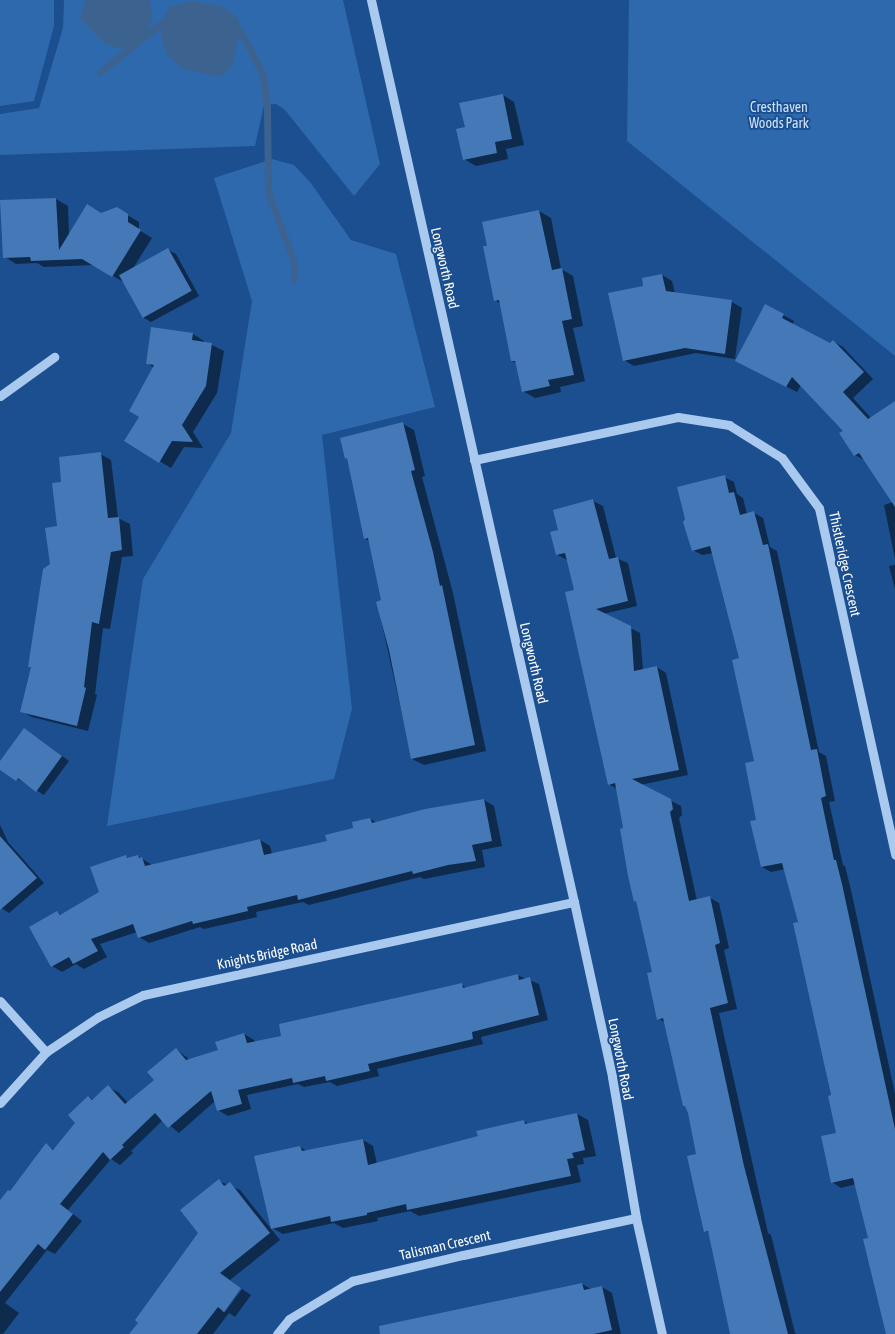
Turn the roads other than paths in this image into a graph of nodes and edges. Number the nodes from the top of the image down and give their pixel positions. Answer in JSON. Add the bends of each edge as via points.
{"nodes":[{"id":1,"x":372,"y":0,"type":"edge"},
{"id":2,"x":54,"y":357,"type":"dead end"},
{"id":3,"x":0,"y":396,"type":"edge"},
{"id":4,"x":474,"y":460,"type":"junction"},
{"id":5,"x":895,"y":855,"type":"edge"},
{"id":6,"x":574,"y":902,"type":"junction"},
{"id":7,"x":0,"y":1001,"type":"edge"},
{"id":8,"x":46,"y":1052,"type":"junction"},
{"id":9,"x":0,"y":1103,"type":"edge"},
{"id":10,"x":636,"y":1218,"type":"junction"},
{"id":11,"x":277,"y":1334,"type":"edge"},
{"id":12,"x":662,"y":1334,"type":"edge"}],
"edges":[{"from":1,"to":4,"type":"street","name":"Longworth Road"},
{"from":2,"to":3,"type":"street"},
{"from":4,"to":5,"type":"street","name":"Thistleridge Crescent","via":[[678,417],[729,425],[782,458],[818,508]]},
{"from":4,"to":6,"type":"street","name":"Longworth Road"},
{"from":6,"to":8,"type":"street","name":"Knights Bridge Road","via":[[143,995],[98,1017]]},
{"from":6,"to":10,"type":"street","name":"Longworth Road","via":[[612,1077]]},
{"from":7,"to":8,"type":"street"},
{"from":8,"to":9,"type":"street","name":"Knights Bridge Road"},
{"from":10,"to":11,"type":"street","name":"Talisman Crescent","via":[[352,1281],[289,1319]]},
{"from":10,"to":12,"type":"street","name":"Longworth Road"}]}
